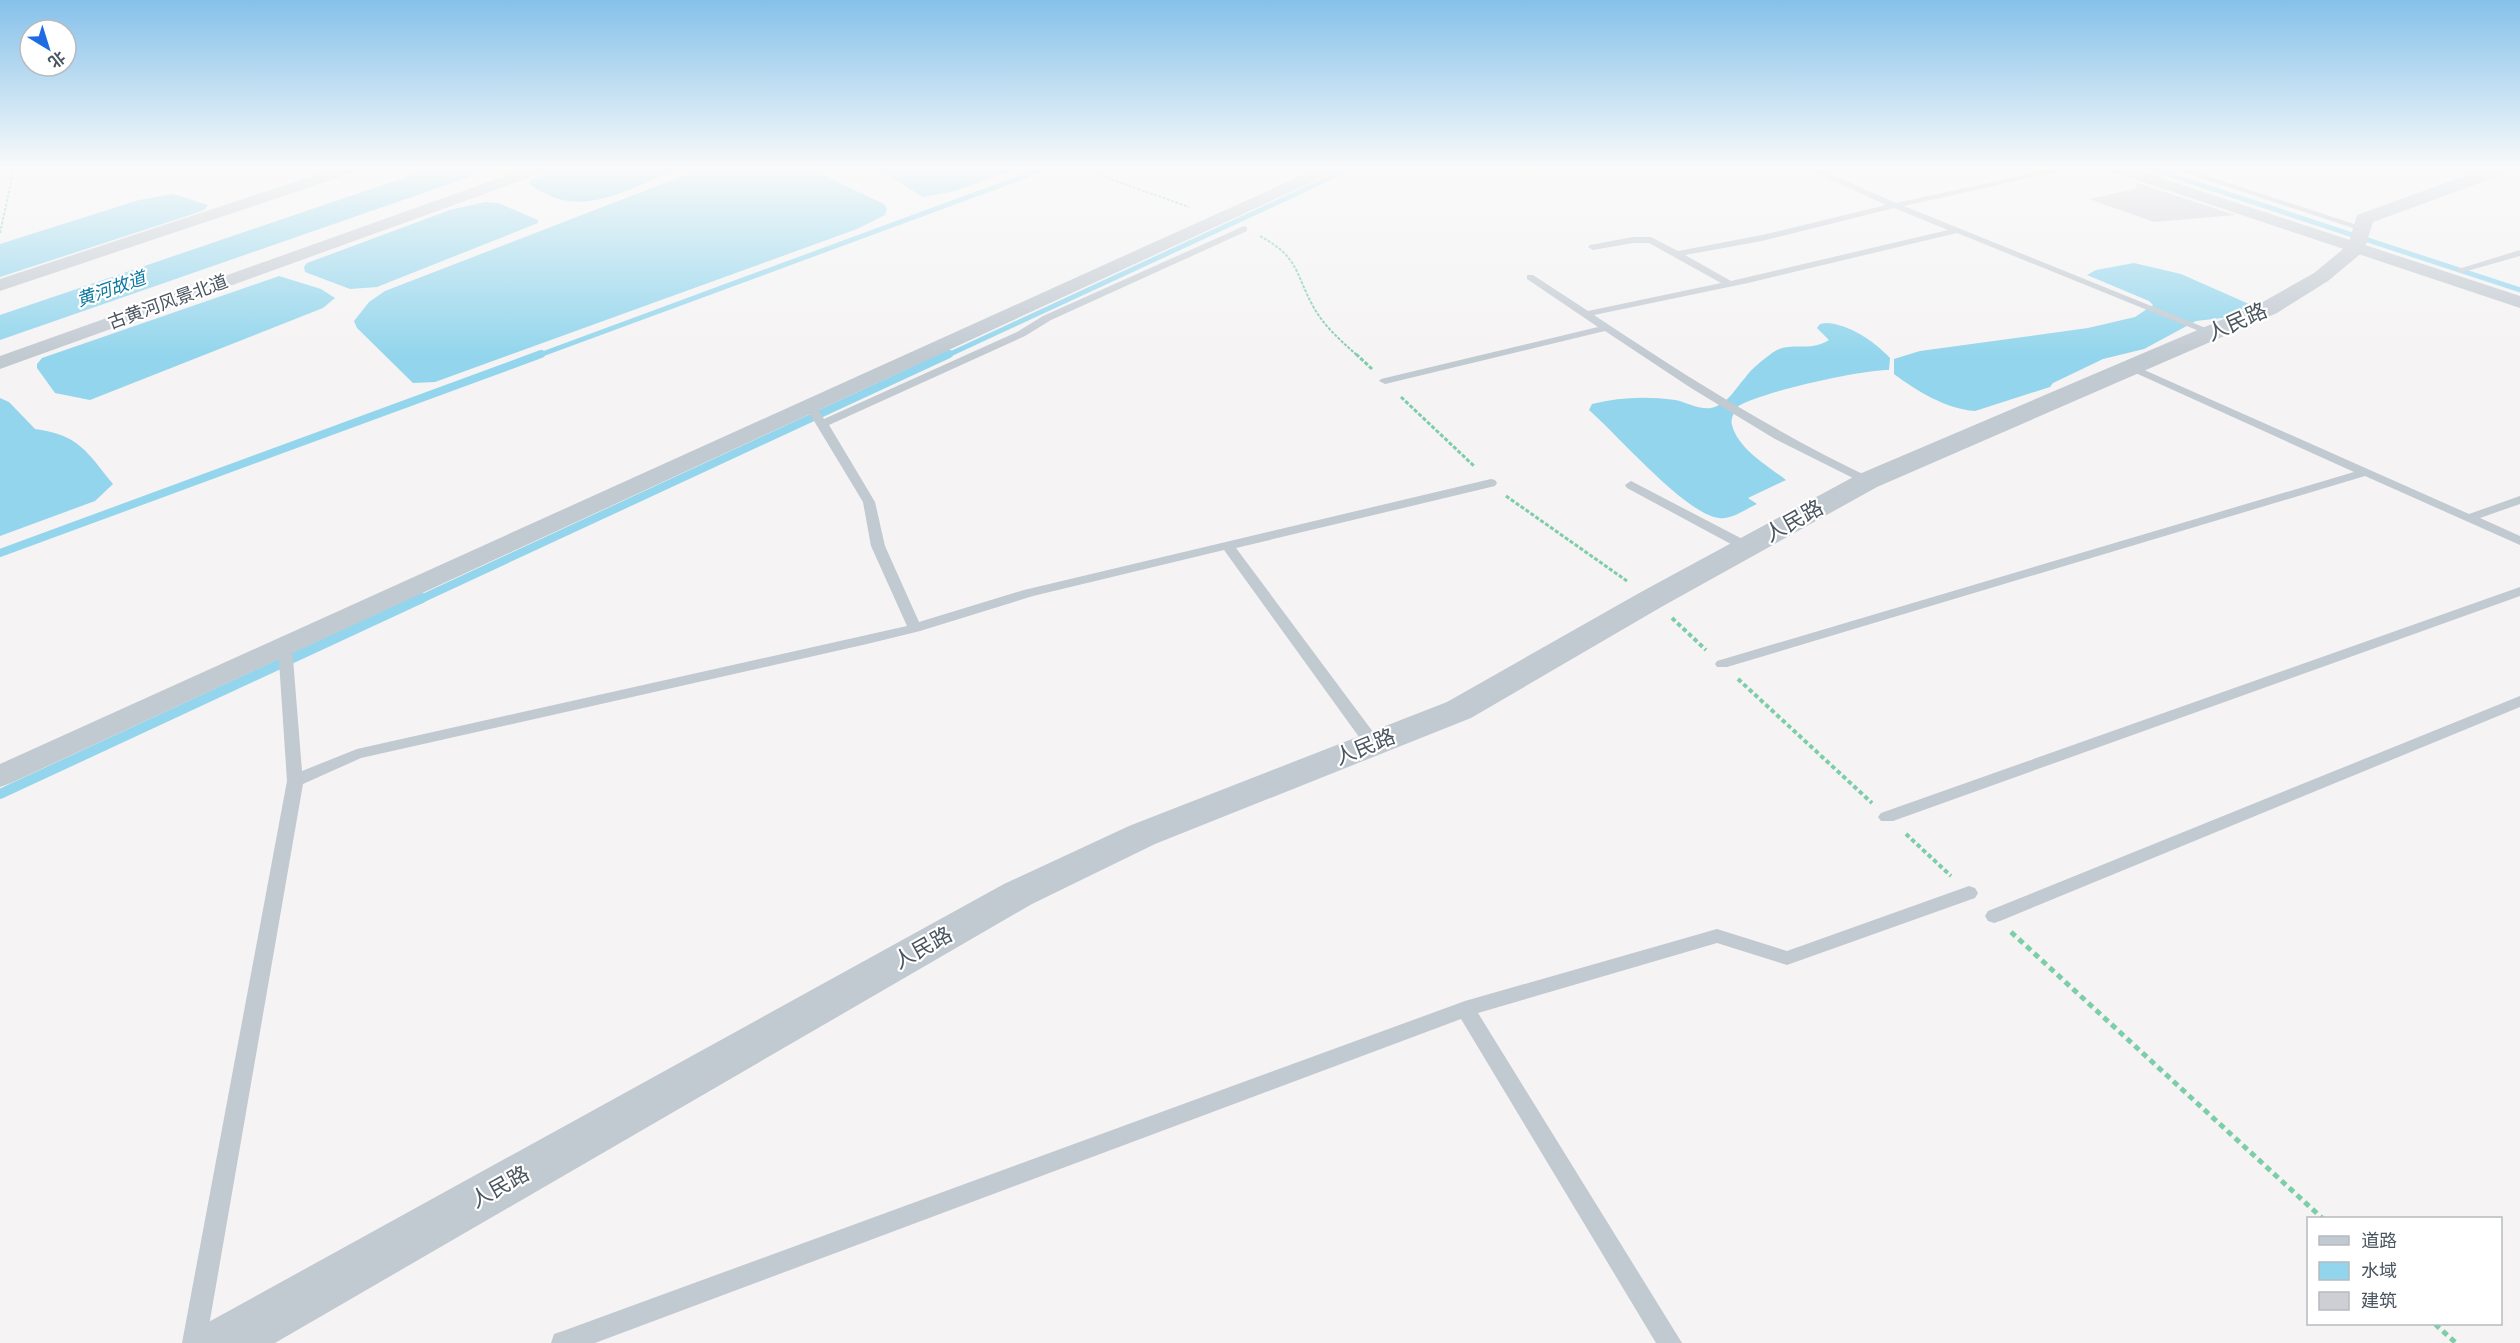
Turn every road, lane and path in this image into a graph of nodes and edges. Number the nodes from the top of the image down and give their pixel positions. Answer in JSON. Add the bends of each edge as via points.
{"nodes":[{"id":1,"x":161,"y":232,"type":"edge"},
{"id":2,"x":366,"y":232,"type":"edge"},
{"id":3,"x":1195,"y":232,"type":"edge"},
{"id":4,"x":1238,"y":232,"type":"edge"},
{"id":5,"x":1250,"y":232,"type":"edge"},
{"id":6,"x":1787,"y":232,"type":"edge"},
{"id":7,"x":1952,"y":232,"type":"edge"},
{"id":8,"x":1963,"y":232,"type":"edge"},
{"id":9,"x":2341,"y":232,"type":"edge"},
{"id":10,"x":2346,"y":232,"type":"edge"},
{"id":11,"x":2361,"y":232,"type":"edge"},
{"id":12,"x":2360,"y":237,"type":"junction"},
{"id":13,"x":1593,"y":247,"type":"dead end"},
{"id":14,"x":2520,"y":253,"type":"edge"},
{"id":15,"x":1677,"y":254,"type":"junction"},
{"id":16,"x":2460,"y":270,"type":"dead end"},
{"id":17,"x":1530,"y":277,"type":"dead end"},
{"id":18,"x":1730,"y":284,"type":"junction"},
{"id":19,"x":0,"y":285,"type":"edge"},
{"id":20,"x":2520,"y":302,"type":"edge"},
{"id":21,"x":1586,"y":314,"type":"junction"},
{"id":22,"x":1605,"y":328,"type":"junction"},
{"id":23,"x":2213,"y":333,"type":"junction"},
{"id":24,"x":0,"y":363,"type":"edge"},
{"id":25,"x":2133,"y":368,"type":"junction"},
{"id":26,"x":1385,"y":381,"type":"junction"},
{"id":27,"x":816,"y":415,"type":"junction"},
{"id":28,"x":2366,"y":472,"type":"junction"},
{"id":29,"x":1867,"y":481,"type":"junction"},
{"id":30,"x":1491,"y":483,"type":"junction"},
{"id":31,"x":1631,"y":484,"type":"dead end"},
{"id":32,"x":2520,"y":500,"type":"edge"},
{"id":33,"x":2469,"y":518,"type":"junction"},
{"id":34,"x":2520,"y":541,"type":"edge"},
{"id":35,"x":1228,"y":546,"type":"junction"},
{"id":36,"x":1747,"y":546,"type":"junction"},
{"id":37,"x":2520,"y":591,"type":"edge"},
{"id":38,"x":1652,"y":599,"type":"junction"},
{"id":39,"x":915,"y":628,"type":"junction"},
{"id":40,"x":286,"y":656,"type":"junction"},
{"id":41,"x":1722,"y":664,"type":"junction"},
{"id":42,"x":2520,"y":701,"type":"edge"},
{"id":43,"x":1373,"y":744,"type":"junction"},
{"id":44,"x":0,"y":776,"type":"edge"},
{"id":45,"x":295,"y":782,"type":"junction"},
{"id":46,"x":1887,"y":817,"type":"junction"},
{"id":47,"x":1969,"y":893,"type":"joint"},
{"id":48,"x":1994,"y":916,"type":"joint"},
{"id":49,"x":1465,"y":1009,"type":"junction"},
{"id":50,"x":2321,"y":1217,"type":"edge"},
{"id":51,"x":2437,"y":1325,"type":"edge"},
{"id":52,"x":194,"y":1343,"type":"edge"},
{"id":53,"x":225,"y":1343,"type":"edge"},
{"id":54,"x":563,"y":1343,"type":"edge"},
{"id":55,"x":1670,"y":1343,"type":"edge"},
{"id":56,"x":2456,"y":1343,"type":"edge"}],
"edges":[{"from":1,"to":19,"type":"street"},
{"from":2,"to":24,"type":"street","name":"古黄河风景北道"},
{"from":3,"to":27,"type":"street"},
{"from":4,"to":27,"type":"lane","via":[[1100,293],[1021,334]]},
{"from":5,"to":26,"type":"path","via":[[1275,243],[1293,259],[1322,321]]},
{"from":6,"to":15,"type":"lane"},
{"from":7,"to":18,"type":"lane"},
{"from":8,"to":23,"type":"lane"},
{"from":9,"to":12,"type":"street"},
{"from":10,"to":12,"type":"lane"},
{"from":11,"to":12,"type":"street","name":"人民路"},
{"from":12,"to":20,"type":"street"},
{"from":12,"to":23,"type":"street","name":"人民路","via":[[2321,277],[2280,302]]},
{"from":13,"to":15,"type":"lane","via":[[1651,240]]},
{"from":14,"to":16,"type":"lane"},
{"from":15,"to":18,"type":"lane"},
{"from":17,"to":21,"type":"lane"},
{"from":18,"to":21,"type":"lane"},
{"from":21,"to":22,"type":"lane"},
{"from":22,"to":26,"type":"lane"},
{"from":22,"to":29,"type":"lane","via":[[1763,429]]},
{"from":23,"to":25,"type":"street","name":"人民路"},
{"from":25,"to":28,"type":"lane"},
{"from":25,"to":29,"type":"street","name":"人民路"},
{"from":26,"to":30,"type":"path"},
{"from":27,"to":39,"type":"lane","via":[[869,502],[878,546]]},
{"from":27,"to":40,"type":"street"},
{"from":28,"to":33,"type":"lane"},
{"from":28,"to":41,"type":"lane"},
{"from":29,"to":36,"type":"street","name":"人民路"},
{"from":30,"to":35,"type":"lane"},
{"from":30,"to":38,"type":"path"},
{"from":31,"to":36,"type":"lane"},
{"from":32,"to":33,"type":"lane"},
{"from":33,"to":34,"type":"lane"},
{"from":35,"to":39,"type":"lane","via":[[1029,593]]},
{"from":35,"to":43,"type":"lane"},
{"from":36,"to":38,"type":"street","name":"人民路"},
{"from":37,"to":46,"type":"lane"},
{"from":38,"to":41,"type":"path"},
{"from":38,"to":43,"type":"street","name":"人民路","via":[[1459,710]]},
{"from":39,"to":45,"type":"lane","via":[[357,754]]},
{"from":40,"to":44,"type":"street"},
{"from":40,"to":45,"type":"lane"},
{"from":41,"to":46,"type":"path"},
{"from":42,"to":48,"type":"lane"},
{"from":43,"to":53,"type":"street","name":"人民路","via":[[1142,836],[1018,894]]},
{"from":45,"to":52,"type":"lane"},
{"from":46,"to":47,"type":"path"},
{"from":47,"to":49,"type":"lane","via":[[1786,958],[1717,936]]},
{"from":48,"to":50,"type":"path"},
{"from":49,"to":54,"type":"lane"},
{"from":49,"to":55,"type":"lane"},
{"from":51,"to":56,"type":"path"}]}
